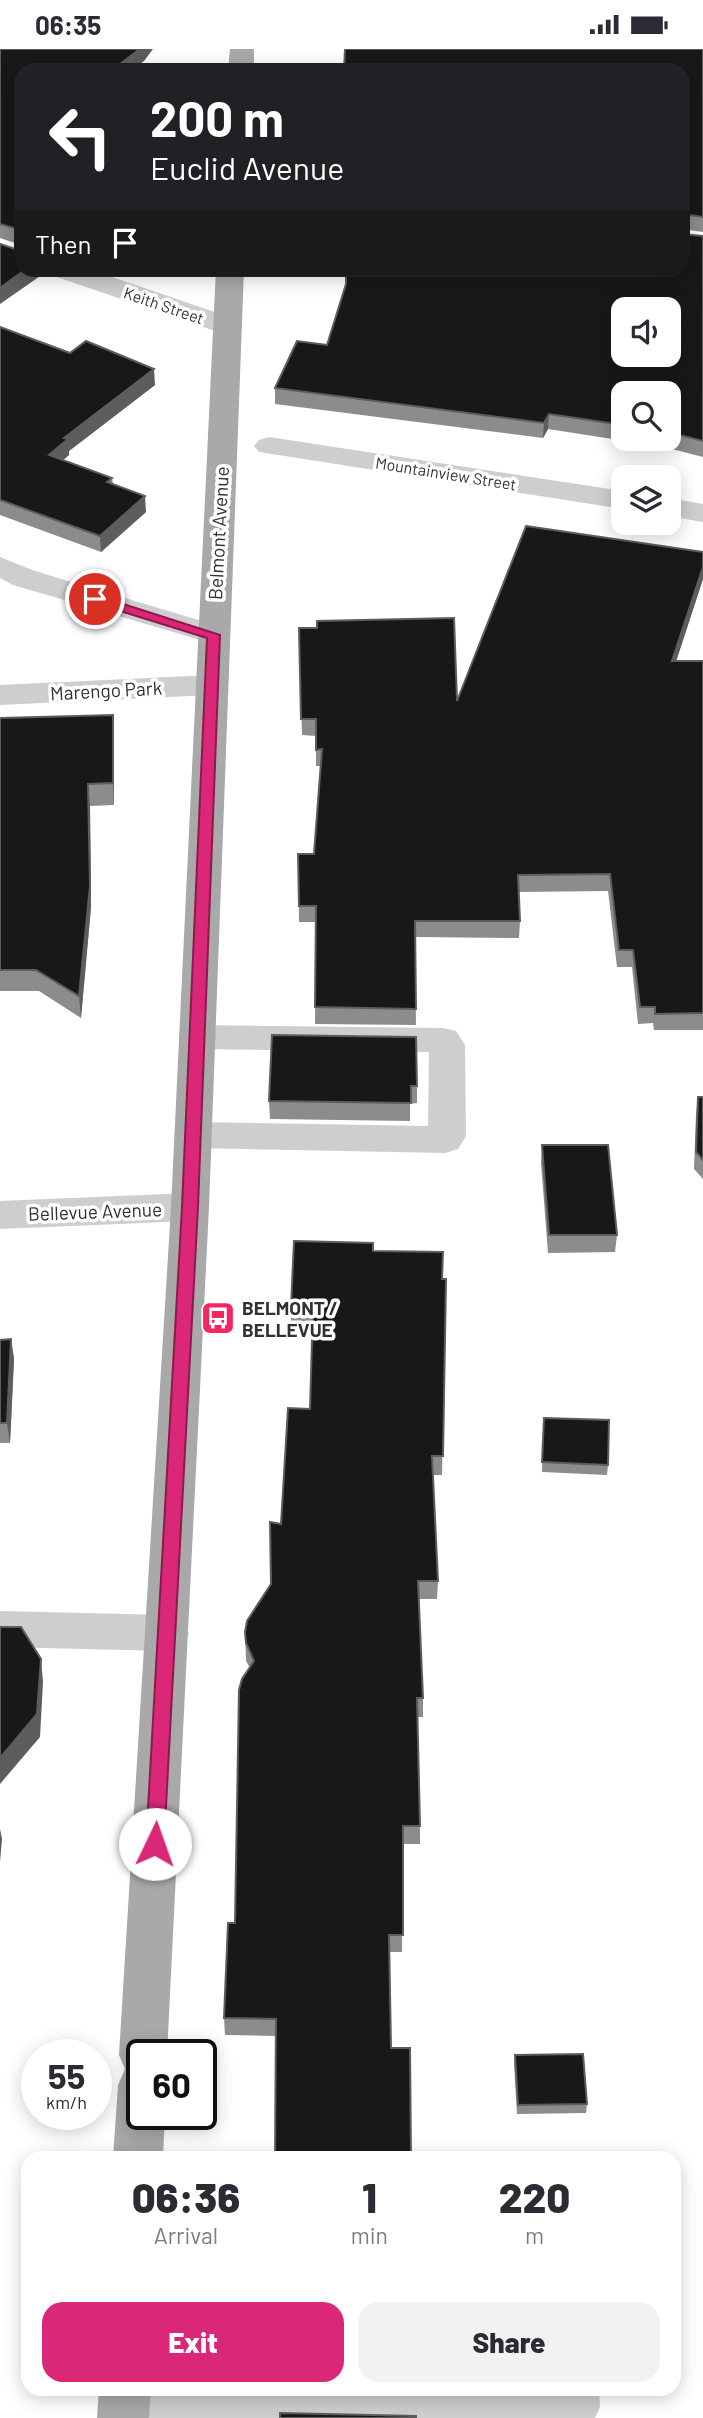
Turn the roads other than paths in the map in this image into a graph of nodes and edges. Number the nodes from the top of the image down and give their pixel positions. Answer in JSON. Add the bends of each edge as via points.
{"nodes":[{"id":1,"x":84,"y":277,"type":"edge"},
{"id":2,"x":230,"y":277,"type":"edge"},
{"id":3,"x":228,"y":327,"type":"junction"},
{"id":4,"x":269,"y":446,"type":"dead end"},
{"id":5,"x":611,"y":499,"type":"edge"},
{"id":6,"x":681,"y":509,"type":"edge"},
{"id":7,"x":703,"y":513,"type":"edge"},
{"id":8,"x":0,"y":566,"type":"edge"},
{"id":9,"x":214,"y":635,"type":"junction"},
{"id":10,"x":212,"y":685,"type":"junction"},
{"id":11,"x":0,"y":695,"type":"edge"},
{"id":12,"x":197,"y":1037,"type":"junction"},
{"id":13,"x":192,"y":1135,"type":"junction"},
{"id":14,"x":190,"y":1207,"type":"junction"},
{"id":15,"x":0,"y":1215,"type":"edge"},
{"id":16,"x":0,"y":1629,"type":"edge"},
{"id":17,"x":167,"y":1633,"type":"junction"},
{"id":18,"x":145,"y":2039,"type":"edge"},
{"id":19,"x":140,"y":2130,"type":"edge"},
{"id":20,"x":138,"y":2151,"type":"edge"},
{"id":21,"x":573,"y":2396,"type":"edge"},
{"id":22,"x":124,"y":2404,"type":"edge"}],
"edges":[{"from":1,"to":3,"type":"street","name":"Keith Street"},
{"from":2,"to":3,"type":"main road","name":"Belmont Avenue"},
{"from":3,"to":9,"type":"main road","name":"Belmont Avenue"},
{"from":4,"to":5,"type":"street","name":"Mountainview Street"},
{"from":6,"to":7,"type":"street"},
{"from":8,"to":9,"type":"street"},
{"from":9,"to":10,"type":"main road","name":"Belmont Avenue"},
{"from":10,"to":11,"type":"street","name":"Marengo Park"},
{"from":10,"to":12,"type":"main road","name":"Belmont Avenue"},
{"from":12,"to":13,"type":"main road","name":"Belmont Avenue"},
{"from":12,"to":13,"type":"street","via":[[443,1040],[447,1045],[447,1136],[439,1140]]},
{"from":13,"to":14,"type":"main road","name":"Belmont Avenue"},
{"from":14,"to":15,"type":"street","name":"Bellevue Avenue"},
{"from":14,"to":17,"type":"main road","name":"Belmont Avenue"},
{"from":16,"to":17,"type":"street"},
{"from":17,"to":18,"type":"main road","name":"Belmont Avenue"},
{"from":19,"to":20,"type":"main road"},
{"from":21,"to":22,"type":"street","via":[[574,2407]]}]}
